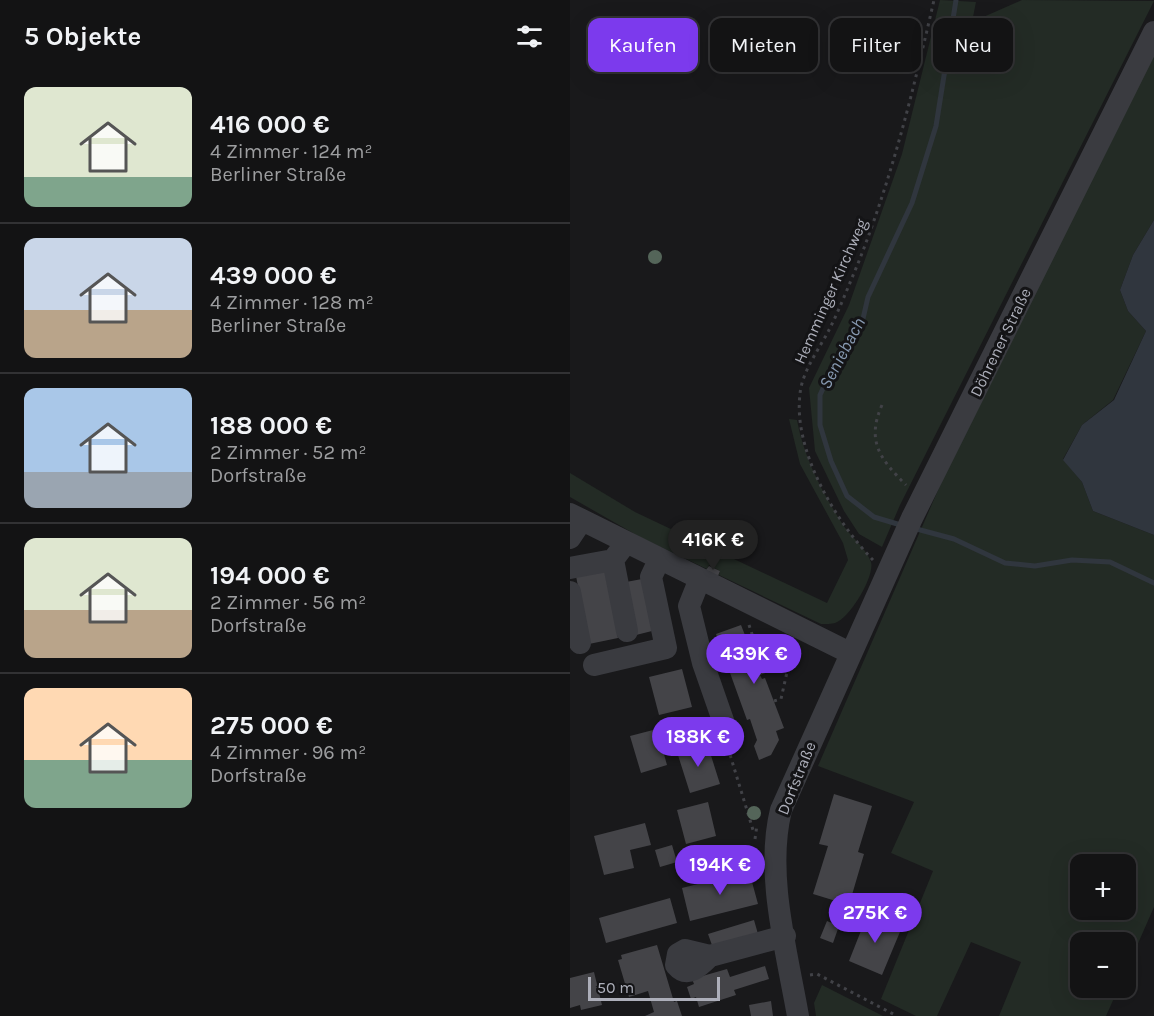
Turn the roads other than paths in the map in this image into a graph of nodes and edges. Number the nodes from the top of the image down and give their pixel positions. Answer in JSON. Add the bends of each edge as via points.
{"nodes":[{"id":1,"x":1154,"y":32,"type":"edge"},
{"id":2,"x":574,"y":524,"type":"edge"},
{"id":3,"x":619,"y":552,"type":"junction"},
{"id":4,"x":659,"y":561,"type":"junction"},
{"id":5,"x":570,"y":568,"type":"edge"},
{"id":6,"x":699,"y":580,"type":"junction"},
{"id":7,"x":570,"y":592,"type":"edge"},
{"id":8,"x":627,"y":631,"type":"dead end"},
{"id":9,"x":580,"y":643,"type":"dead end"},
{"id":10,"x":850,"y":653,"type":"junction"},
{"id":11,"x":594,"y":665,"type":"dead end"},
{"id":12,"x":726,"y":729,"type":"road end"},
{"id":13,"x":785,"y":936,"type":"junction"},
{"id":14,"x":710,"y":956,"type":"dead end"},
{"id":15,"x":798,"y":1016,"type":"edge"}],
"edges":[{"from":1,"to":10,"type":"street","name":"Döhrener Straße","via":[[912,518]]},
{"from":2,"to":3,"type":"street"},
{"from":3,"to":4,"type":"street"},
{"from":3,"to":5,"type":"street"},
{"from":3,"to":8,"type":"street"},
{"from":4,"to":6,"type":"street"},
{"from":4,"to":11,"type":"street","via":[[651,577],[666,648]]},
{"from":6,"to":10,"type":"street"},
{"from":6,"to":12,"type":"street","via":[[689,606]]},
{"from":7,"to":9,"type":"street"},
{"from":10,"to":13,"type":"street","name":"Dorfstraße","via":[[787,795],[766,859]]},
{"from":13,"to":14,"type":"street"},
{"from":13,"to":15,"type":"street","name":"Dorfstraße"}]}
